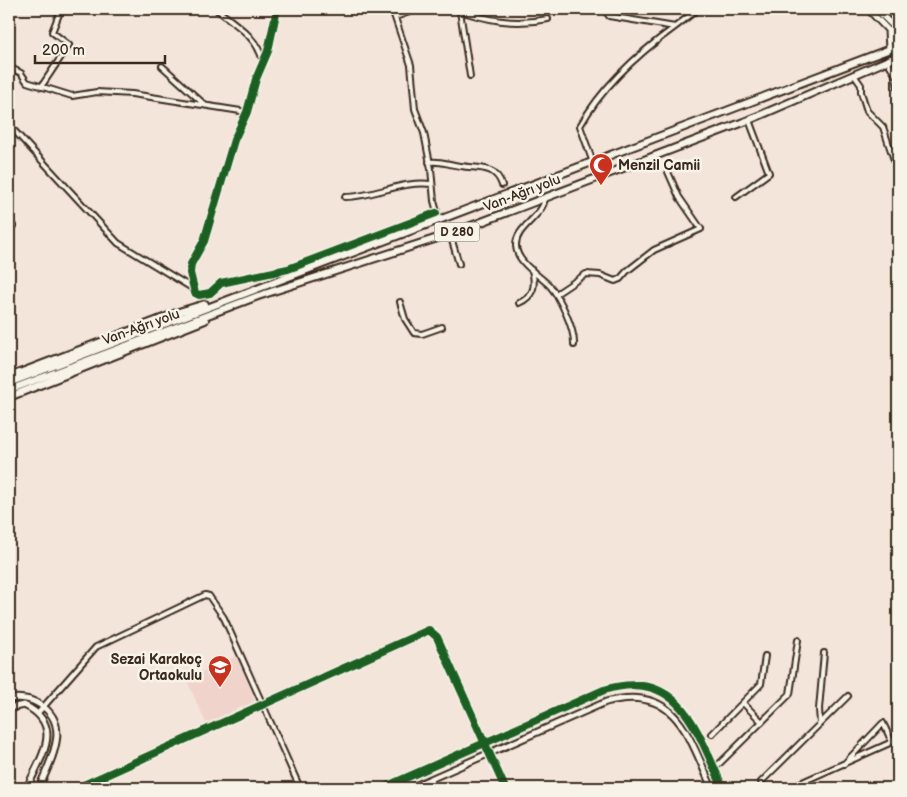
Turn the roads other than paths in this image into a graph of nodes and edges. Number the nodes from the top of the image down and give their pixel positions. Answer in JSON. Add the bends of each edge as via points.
{"nodes":[{"id":1,"x":61,"y":9,"type":"edge"},
{"id":2,"x":216,"y":9,"type":"edge"},
{"id":3,"x":278,"y":9,"type":"edge"},
{"id":4,"x":392,"y":9,"type":"edge"},
{"id":5,"x":418,"y":9,"type":"edge"},
{"id":6,"x":454,"y":9,"type":"edge"},
{"id":7,"x":604,"y":9,"type":"edge"},
{"id":8,"x":698,"y":9,"type":"edge"},
{"id":9,"x":868,"y":9,"type":"edge"},
{"id":10,"x":876,"y":9,"type":"edge"},
{"id":11,"x":460,"y":11,"type":"junction"},
{"id":12,"x":395,"y":17,"type":"junction"},
{"id":13,"x":548,"y":19,"type":"dead end"},
{"id":14,"x":676,"y":27,"type":"junction"},
{"id":15,"x":898,"y":31,"type":"edge"},
{"id":16,"x":898,"y":46,"type":"edge"},
{"id":17,"x":889,"y":50,"type":"junction"},
{"id":18,"x":898,"y":56,"type":"edge"},
{"id":19,"x":887,"y":60,"type":"junction"},
{"id":20,"x":263,"y":62,"type":"junction"},
{"id":21,"x":162,"y":66,"type":"dead end"},
{"id":22,"x":11,"y":68,"type":"dead end"},
{"id":23,"x":852,"y":74,"type":"junction"},
{"id":24,"x":470,"y":76,"type":"dead end"},
{"id":25,"x":41,"y":87,"type":"junction"},
{"id":26,"x":898,"y":89,"type":"edge"},
{"id":27,"x":206,"y":106,"type":"junction"},
{"id":28,"x":247,"y":112,"type":"junction"},
{"id":29,"x":749,"y":120,"type":"junction"},
{"id":30,"x":9,"y":125,"type":"edge"},
{"id":31,"x":592,"y":160,"type":"junction"},
{"id":32,"x":429,"y":162,"type":"junction"},
{"id":33,"x":895,"y":163,"type":"dead end"},
{"id":34,"x":668,"y":172,"type":"dead end"},
{"id":35,"x":432,"y":184,"type":"junction"},
{"id":36,"x":502,"y":185,"type":"dead end"},
{"id":37,"x":736,"y":196,"type":"dead end"},
{"id":38,"x":345,"y":197,"type":"dead end"},
{"id":39,"x":545,"y":198,"type":"junction"},
{"id":40,"x":438,"y":216,"type":"junction"},
{"id":41,"x":9,"y":220,"type":"edge"},
{"id":42,"x":9,"y":232,"type":"edge"},
{"id":43,"x":450,"y":234,"type":"junction"},
{"id":44,"x":459,"y":264,"type":"dead end"},
{"id":45,"x":531,"y":268,"type":"junction"},
{"id":46,"x":192,"y":288,"type":"junction"},
{"id":47,"x":556,"y":294,"type":"junction"},
{"id":48,"x":226,"y":301,"type":"junction"},
{"id":49,"x":400,"y":302,"type":"dead end"},
{"id":50,"x":519,"y":303,"type":"dead end"},
{"id":51,"x":229,"y":308,"type":"junction"},
{"id":52,"x":442,"y":327,"type":"dead end"},
{"id":53,"x":574,"y":345,"type":"dead end"},
{"id":54,"x":9,"y":377,"type":"edge"},
{"id":55,"x":9,"y":383,"type":"edge"},
{"id":56,"x":9,"y":390,"type":"edge"},
{"id":57,"x":9,"y":397,"type":"edge"},
{"id":58,"x":798,"y":640,"type":"dead end"},
{"id":59,"x":824,"y":653,"type":"dead end"},
{"id":60,"x":765,"y":656,"type":"dead end"},
{"id":61,"x":848,"y":696,"type":"dead end"},
{"id":62,"x":9,"y":699,"type":"edge"},
{"id":63,"x":742,"y":703,"type":"junction"},
{"id":64,"x":262,"y":704,"type":"junction"},
{"id":65,"x":43,"y":706,"type":"junction"},
{"id":66,"x":9,"y":708,"type":"edge"},
{"id":67,"x":38,"y":713,"type":"junction"},
{"id":68,"x":762,"y":722,"type":"junction"},
{"id":69,"x":820,"y":724,"type":"junction"},
{"id":70,"x":712,"y":734,"type":"dead end"},
{"id":71,"x":485,"y":743,"type":"junction"},
{"id":72,"x":490,"y":753,"type":"junction"},
{"id":73,"x":844,"y":764,"type":"junction"},
{"id":74,"x":714,"y":769,"type":"junction"},
{"id":75,"x":27,"y":788,"type":"edge"},
{"id":76,"x":38,"y":788,"type":"edge"},
{"id":77,"x":77,"y":788,"type":"edge"},
{"id":78,"x":300,"y":788,"type":"edge"},
{"id":79,"x":384,"y":788,"type":"edge"},
{"id":80,"x":410,"y":788,"type":"edge"},
{"id":81,"x":505,"y":788,"type":"edge"},
{"id":82,"x":712,"y":788,"type":"edge"},
{"id":83,"x":723,"y":788,"type":"edge"},
{"id":84,"x":764,"y":788,"type":"edge"},
{"id":85,"x":789,"y":788,"type":"edge"}],
"edges":[{"from":1,"to":25,"type":"street","via":[[52,32],[69,45]]},
{"from":2,"to":20,"type":"street","via":[[252,39],[260,49]]},
{"from":3,"to":20,"type":"street"},
{"from":4,"to":12,"type":"street"},
{"from":5,"to":12,"type":"street"},
{"from":6,"to":11,"type":"street"},
{"from":7,"to":14,"type":"street","via":[[609,16]]},
{"from":8,"to":14,"type":"street"},
{"from":9,"to":17,"type":"street","via":[[888,30]]},
{"from":10,"to":15,"type":"street"},
{"from":11,"to":13,"type":"street","via":[[504,22]]},
{"from":11,"to":24,"type":"street"},
{"from":12,"to":32,"type":"street","via":[[411,65],[415,109],[424,133]]},
{"from":14,"to":31,"type":"street","via":[[648,47],[588,112],[580,126]]},
{"from":16,"to":17,"type":"highway","number":"D 280"},
{"from":17,"to":31,"type":"highway","number":"D 280"},
{"from":18,"to":19,"type":"highway","name":"Van-Ağrı yolu","number":"D 280"},
{"from":19,"to":23,"type":"highway","name":"Van-Ağrı yolu","number":"D 280"},
{"from":19,"to":26,"type":"street","via":[[896,76]]},
{"from":20,"to":28,"type":"street"},
{"from":21,"to":27,"type":"street"},
{"from":22,"to":25,"type":"street","via":[[21,73],[27,82]]},
{"from":23,"to":29,"type":"highway","name":"Van-Ağrı yolu","number":"D 280"},
{"from":23,"to":33,"type":"street","via":[[861,85],[867,111],[883,127]]},
{"from":25,"to":27,"type":"street","via":[[72,96],[96,92],[132,94]]},
{"from":27,"to":28,"type":"street"},
{"from":28,"to":46,"type":"street","via":[[234,140],[204,241],[191,264]]},
{"from":29,"to":37,"type":"street","via":[[769,173]]},
{"from":29,"to":39,"type":"highway","name":"Van-Ağrı yolu","number":"D 280"},
{"from":30,"to":46,"type":"street","via":[[118,242]]},
{"from":31,"to":40,"type":"highway","number":"D 280"},
{"from":32,"to":35,"type":"street"},
{"from":32,"to":36,"type":"street","via":[[439,160],[462,167],[482,167],[497,177]]},
{"from":34,"to":47,"type":"street","via":[[681,201],[701,229],[654,250],[620,279],[615,281],[586,274]]},
{"from":35,"to":38,"type":"street","via":[[406,184]]},
{"from":35,"to":40,"type":"street"},
{"from":39,"to":43,"type":"highway","name":"Van-Ağrı yolu","number":"D 280"},
{"from":39,"to":45,"type":"street","via":[[516,243],[518,254]]},
{"from":40,"to":46,"type":"street","via":[[288,269],[221,283],[210,293],[199,295]]},
{"from":40,"to":48,"type":"highway","number":"D 280"},
{"from":41,"to":42,"type":"street","via":[[13,226]]},
{"from":43,"to":44,"type":"street"},
{"from":43,"to":51,"type":"highway","name":"Van-Ağrı yolu","number":"D 280"},
{"from":45,"to":47,"type":"street"},
{"from":45,"to":50,"type":"street","via":[[534,279],[532,294]]},
{"from":47,"to":53,"type":"street"},
{"from":48,"to":54,"type":"highway","via":[[182,311]]},
{"from":48,"to":55,"type":"highway","number":"D 280"},
{"from":49,"to":52,"type":"street","via":[[406,323],[414,333],[422,334]]},
{"from":51,"to":56,"type":"highway","name":"Van-Ağrı yolu","number":"D 280"},
{"from":51,"to":57,"type":"highway","via":[[194,326]]},
{"from":58,"to":68,"type":"street","via":[[790,694]]},
{"from":59,"to":69,"type":"street"},
{"from":60,"to":63,"type":"street","via":[[761,684]]},
{"from":61,"to":69,"type":"street"},
{"from":62,"to":65,"type":"street","via":[[25,698]]},
{"from":63,"to":68,"type":"street"},
{"from":63,"to":70,"type":"street"},
{"from":64,"to":65,"type":"street","via":[[224,618],[213,599],[205,595],[96,647]]},
{"from":64,"to":71,"type":"street","via":[[428,630],[437,637]]},
{"from":64,"to":77,"type":"street"},
{"from":64,"to":78,"type":"street"},
{"from":65,"to":67,"type":"street"},
{"from":65,"to":76,"type":"street","via":[[54,717],[58,735]]},
{"from":66,"to":67,"type":"street","via":[[24,705]]},
{"from":67,"to":75,"type":"street","via":[[47,726],[48,741]]},
{"from":68,"to":74,"type":"street"},
{"from":69,"to":84,"type":"street","via":[[761,782]]},
{"from":71,"to":72,"type":"street"},
{"from":71,"to":74,"type":"street","via":[[604,690],[634,685],[663,693],[686,711]]},
{"from":71,"to":79,"type":"street"},
{"from":72,"to":80,"type":"street"},
{"from":72,"to":81,"type":"street"},
{"from":72,"to":82,"type":"street","via":[[606,702],[638,697],[666,707],[685,727]]},
{"from":73,"to":73,"type":"street","via":[[892,742],[883,723],[863,743]]},
{"from":73,"to":85,"type":"street"},
{"from":74,"to":83,"type":"street"}]}
